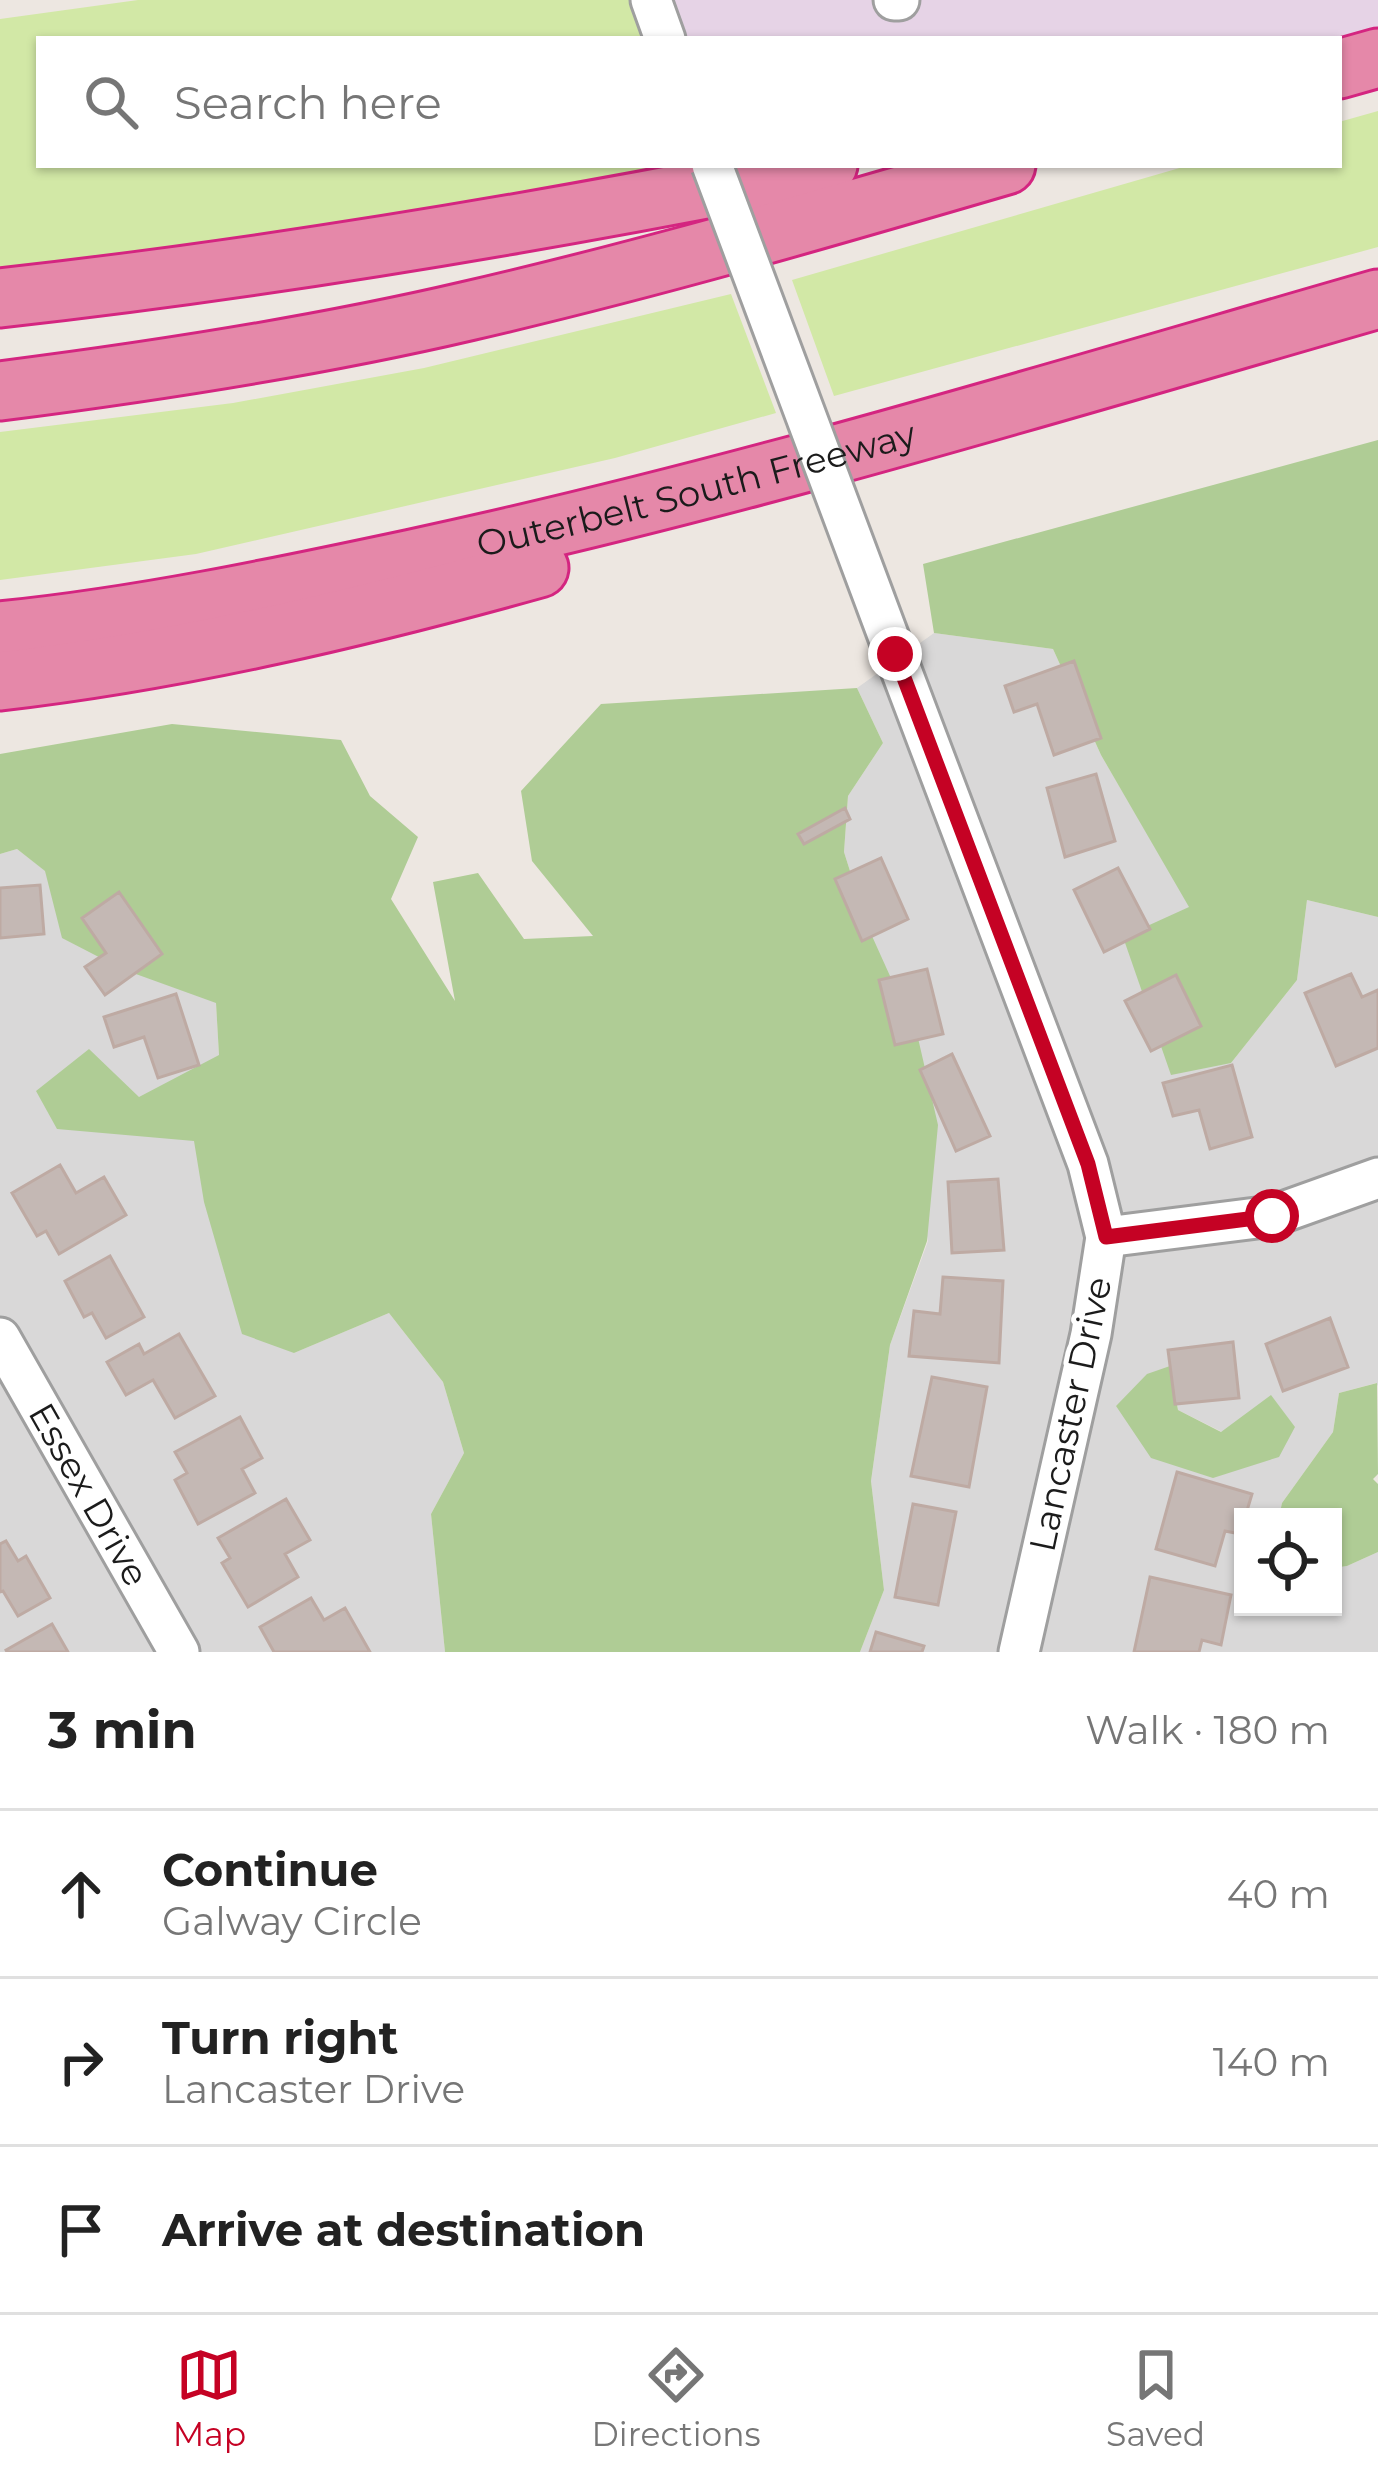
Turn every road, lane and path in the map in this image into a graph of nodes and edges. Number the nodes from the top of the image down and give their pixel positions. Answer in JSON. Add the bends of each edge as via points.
{"nodes":[{"id":1,"x":651,"y":0,"type":"edge"},
{"id":2,"x":664,"y":36,"type":"edge"},
{"id":3,"x":1378,"y":56,"type":"edge"},
{"id":4,"x":1342,"y":64,"type":"edge"},
{"id":5,"x":713,"y":168,"type":"edge"},
{"id":6,"x":812,"y":168,"type":"edge"},
{"id":7,"x":996,"y":168,"type":"edge"},
{"id":8,"x":0,"y":298,"type":"edge"},
{"id":9,"x":1378,"y":299,"type":"edge"},
{"id":10,"x":0,"y":391,"type":"edge"},
{"id":11,"x":991,"y":410,"type":"junction"},
{"id":12,"x":0,"y":631,"type":"edge"},
{"id":13,"x":0,"y":681,"type":"edge"},
{"id":14,"x":1378,"y":1178,"type":"edge"},
{"id":15,"x":1106,"y":1237,"type":"junction"},
{"id":16,"x":0,"y":1338,"type":"edge"},
{"id":17,"x":179,"y":1652,"type":"edge"},
{"id":18,"x":1019,"y":1652,"type":"edge"}],
"edges":[{"from":1,"to":2,"type":"street"},
{"from":3,"to":4,"type":"highway"},
{"from":5,"to":15,"type":"street","name":"Lancaster Drive","bridge":true,"via":[[1088,1164]]},
{"from":6,"to":8,"type":"highway","via":[[386,246]]},
{"from":7,"to":10,"type":"highway","via":[[464,313]]},
{"from":9,"to":11,"type":"highway","name":"Outerbelt South Freeway"},
{"from":11,"to":12,"type":"highway","name":"Outerbelt South Freeway","via":[[597,518],[293,584]]},
{"from":11,"to":13,"type":"highway","via":[[633,542],[472,587],[155,658]]},
{"from":14,"to":15,"type":"street","via":[[1272,1216]]},
{"from":15,"to":18,"type":"street","name":"Lancaster Drive"},
{"from":16,"to":17,"type":"street","name":"Essex Drive"}]}
